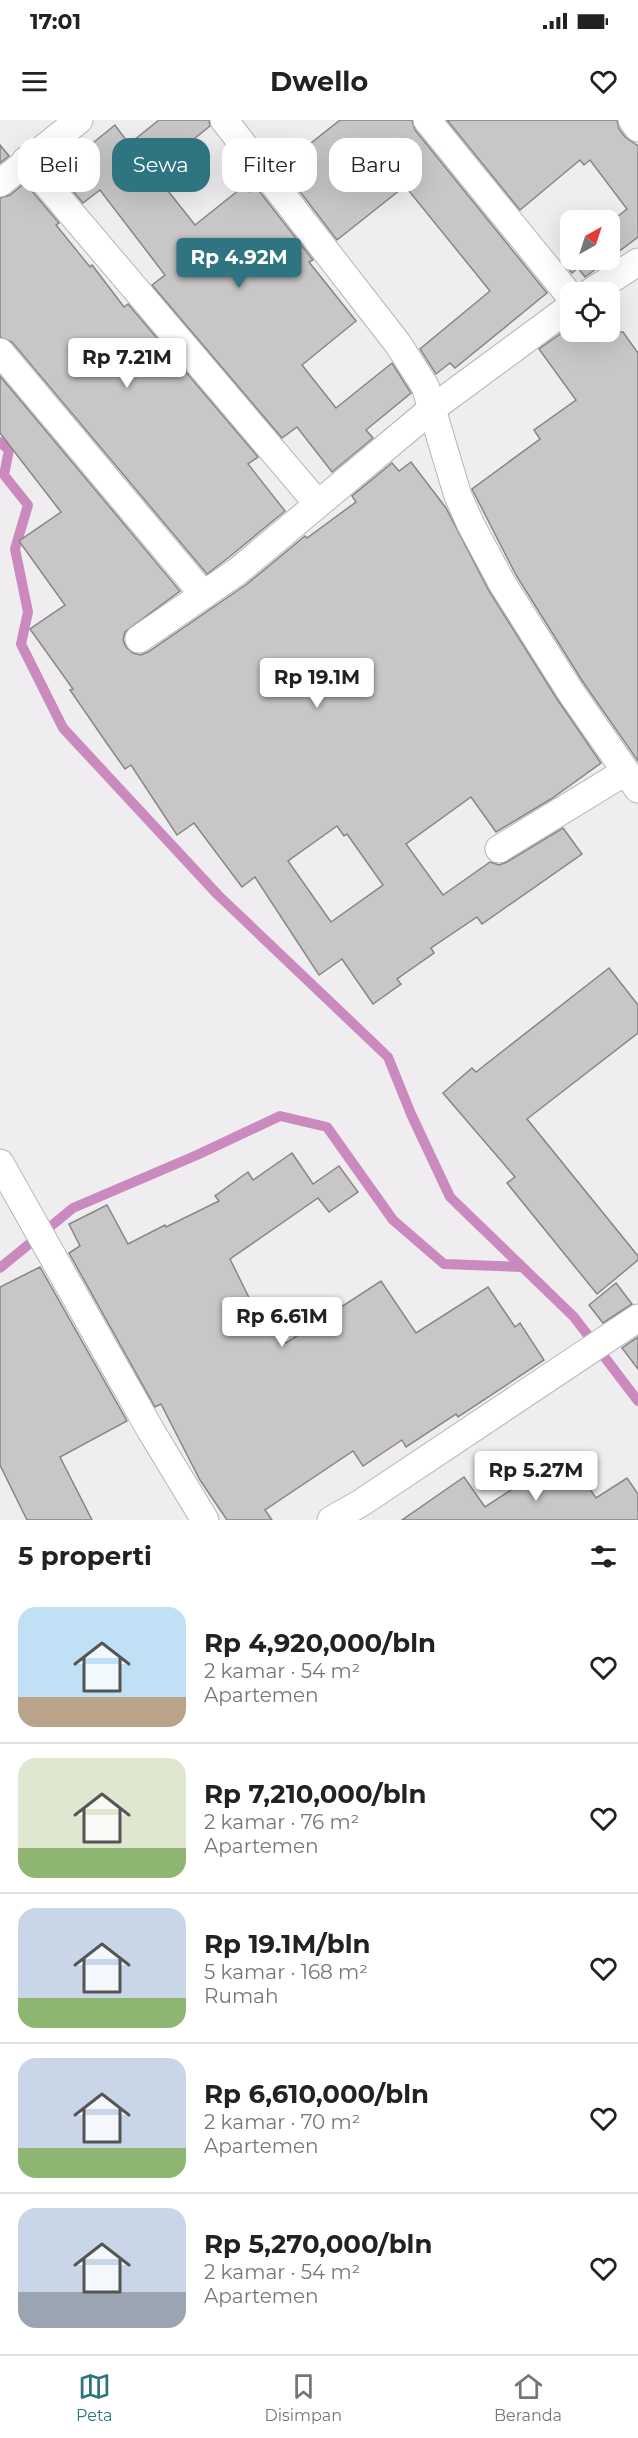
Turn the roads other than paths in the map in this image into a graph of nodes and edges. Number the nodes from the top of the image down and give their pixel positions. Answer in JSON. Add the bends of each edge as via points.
{"nodes":[{"id":1,"x":79,"y":120,"type":"edge"},
{"id":2,"x":224,"y":120,"type":"edge"},
{"id":3,"x":427,"y":120,"type":"edge"},
{"id":4,"x":632,"y":120,"type":"edge"},
{"id":5,"x":638,"y":128,"type":"edge"},
{"id":6,"x":55,"y":138,"type":"edge"},
{"id":7,"x":18,"y":167,"type":"edge"},
{"id":8,"x":0,"y":183,"type":"edge"},
{"id":9,"x":53,"y":192,"type":"edge"},
{"id":10,"x":638,"y":262,"type":"edge"},
{"id":11,"x":607,"y":282,"type":"edge"},
{"id":12,"x":560,"y":284,"type":"edge"},
{"id":13,"x":560,"y":314,"type":"edge"},
{"id":14,"x":0,"y":352,"type":"edge"},
{"id":15,"x":433,"y":408,"type":"junction"},
{"id":16,"x":318,"y":504,"type":"junction"},
{"id":17,"x":204,"y":595,"type":"junction"},
{"id":18,"x":139,"y":639,"type":"dead end"},
{"id":19,"x":631,"y":781,"type":"edge"},
{"id":20,"x":499,"y":849,"type":"dead end"},
{"id":21,"x":0,"y":1163,"type":"edge"},
{"id":22,"x":638,"y":1318,"type":"edge"},
{"id":23,"x":367,"y":1511,"type":"edge"},
{"id":24,"x":205,"y":1520,"type":"edge"},
{"id":25,"x":331,"y":1520,"type":"edge"}],
"edges":[{"from":1,"to":6,"type":"street"},
{"from":2,"to":15,"type":"street","via":[[398,344],[425,386]]},
{"from":3,"to":12,"type":"street"},
{"from":4,"to":5,"type":"street"},
{"from":7,"to":8,"type":"street"},
{"from":9,"to":16,"type":"street"},
{"from":10,"to":11,"type":"street"},
{"from":13,"to":15,"type":"street"},
{"from":14,"to":17,"type":"street"},
{"from":15,"to":16,"type":"street"},
{"from":15,"to":19,"type":"street","via":[[451,474],[471,525],[508,593]]},
{"from":16,"to":17,"type":"street"},
{"from":17,"to":18,"type":"street"},
{"from":19,"to":20,"type":"street"},
{"from":21,"to":24,"type":"street"},
{"from":22,"to":23,"type":"street","via":[[559,1370]]},
{"from":23,"to":25,"type":"street"}]}
